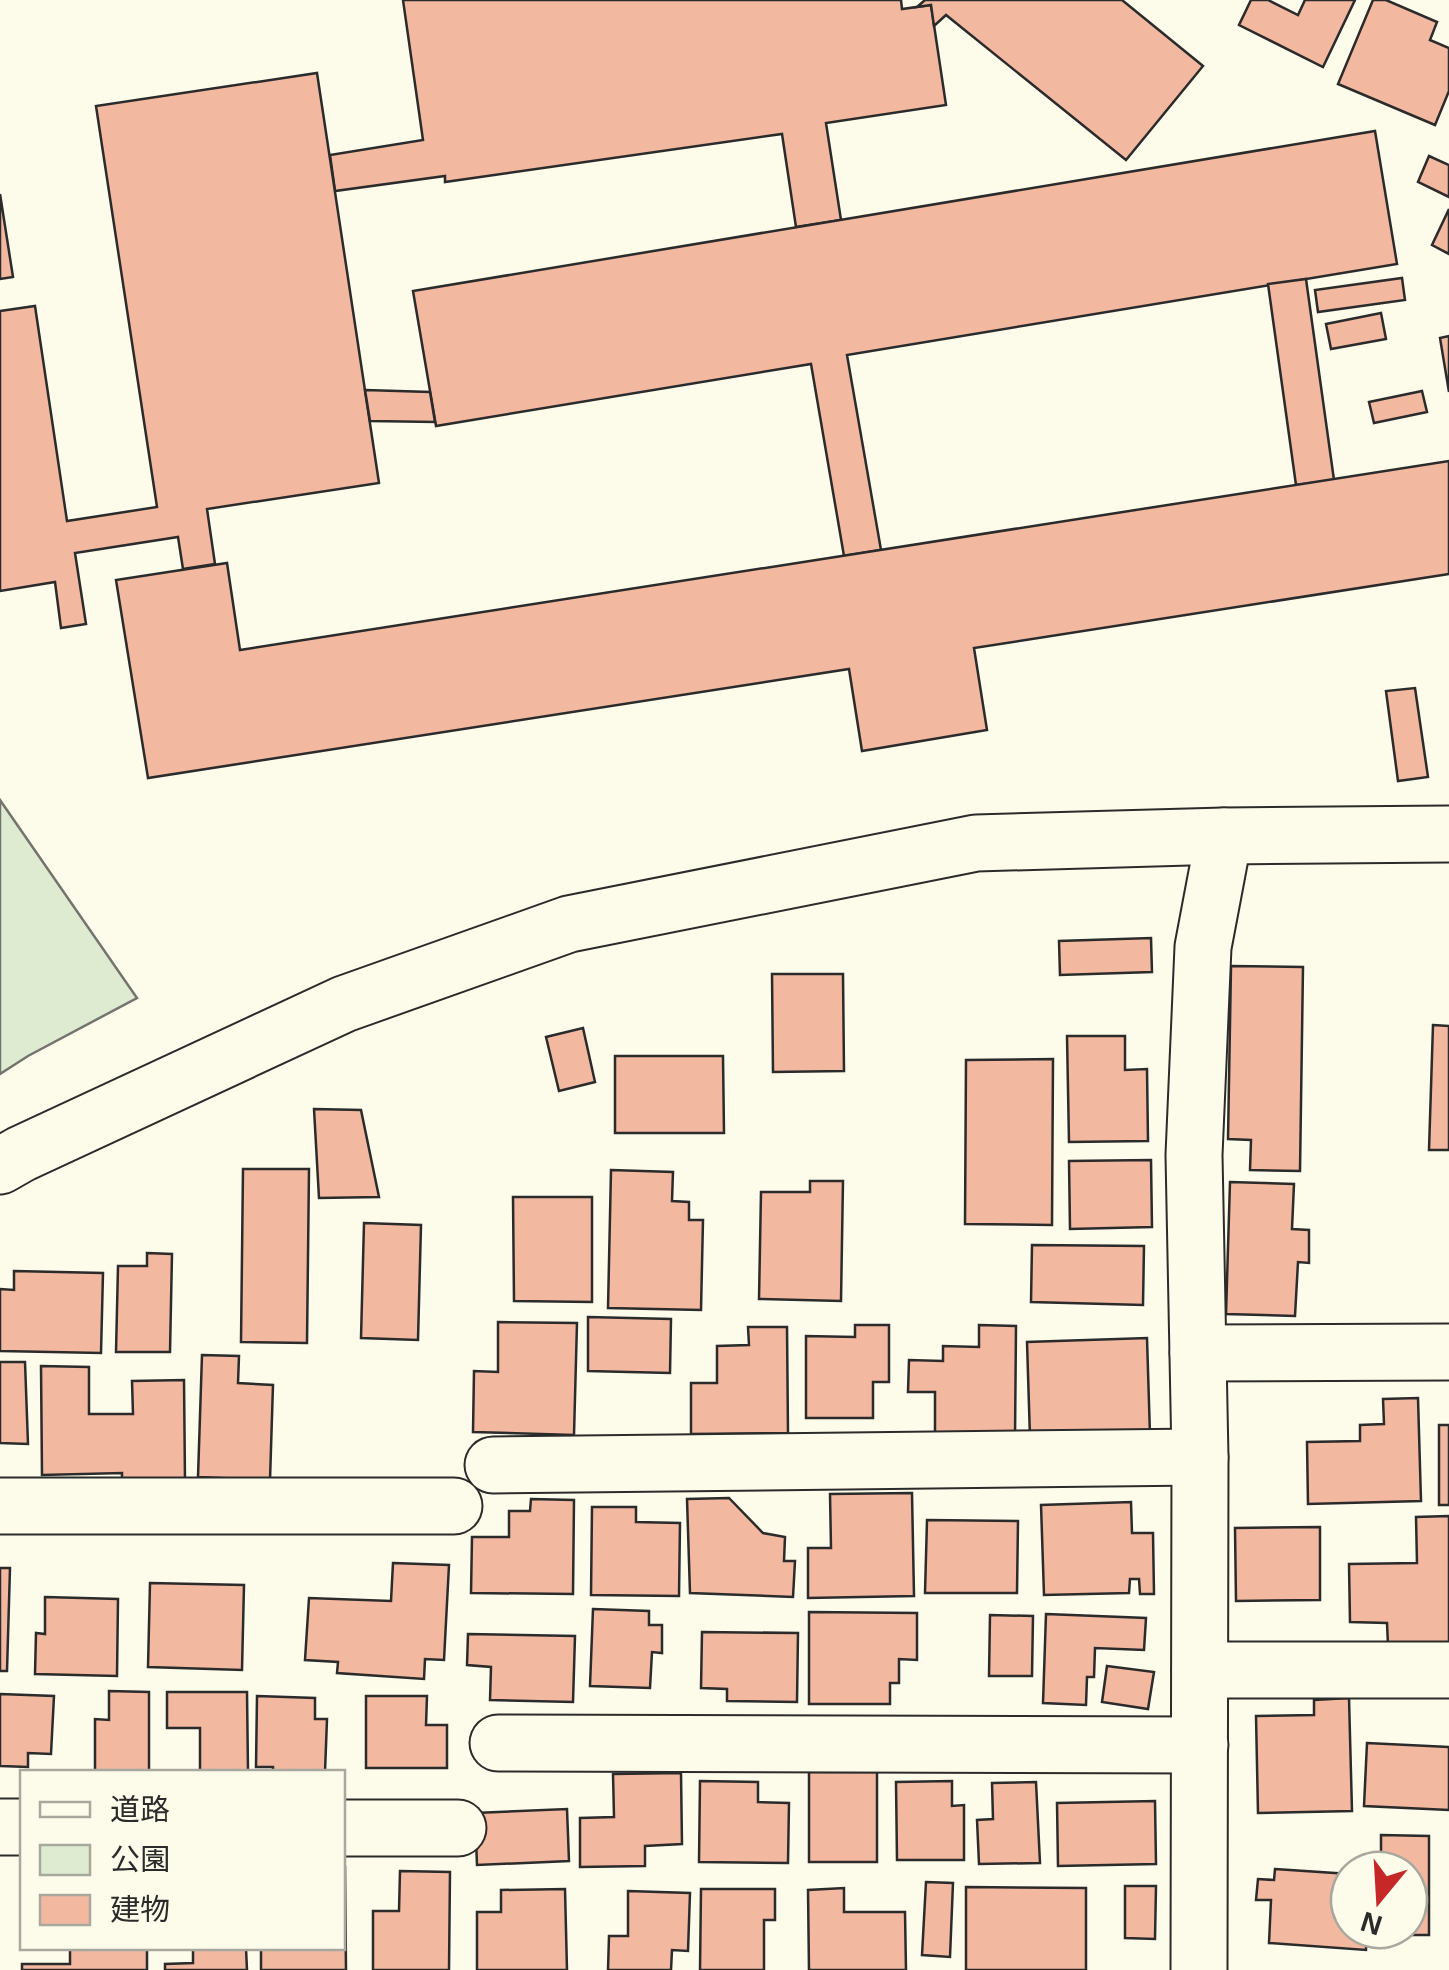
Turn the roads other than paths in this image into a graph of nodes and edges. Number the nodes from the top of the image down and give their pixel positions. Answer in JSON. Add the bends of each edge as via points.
{"nodes":[{"id":1,"x":1449,"y":834,"type":"edge"},
{"id":2,"x":1224,"y":836,"type":"junction"},
{"id":3,"x":0,"y":1166,"type":"edge"},
{"id":4,"x":1449,"y":1352,"type":"edge"},
{"id":5,"x":1198,"y":1354,"type":"junction"},
{"id":6,"x":1200,"y":1457,"type":"junction"},
{"id":7,"x":493,"y":1465,"type":"dead end"},
{"id":8,"x":0,"y":1506,"type":"edge"},
{"id":9,"x":454,"y":1506,"type":"dead end"},
{"id":10,"x":1200,"y":1670,"type":"junction"},
{"id":11,"x":1449,"y":1670,"type":"edge"},
{"id":12,"x":498,"y":1743,"type":"dead end"},
{"id":13,"x":1200,"y":1745,"type":"junction"},
{"id":14,"x":345,"y":1828,"type":"edge"},
{"id":15,"x":458,"y":1828,"type":"dead end"},
{"id":16,"x":1199,"y":1970,"type":"edge"}],
"edges":[{"from":1,"to":2,"type":"street"},
{"from":2,"to":3,"type":"street","via":[[976,843],[569,924],[344,1004]]},
{"from":2,"to":5,"type":"street","via":[[1202,948],[1194,1156]]},
{"from":4,"to":5,"type":"street"},
{"from":5,"to":6,"type":"street"},
{"from":6,"to":7,"type":"street"},
{"from":6,"to":10,"type":"street"},
{"from":8,"to":9,"type":"street"},
{"from":10,"to":11,"type":"street"},
{"from":10,"to":13,"type":"street"},
{"from":12,"to":13,"type":"street"},
{"from":13,"to":16,"type":"street"},
{"from":14,"to":15,"type":"street"}]}
